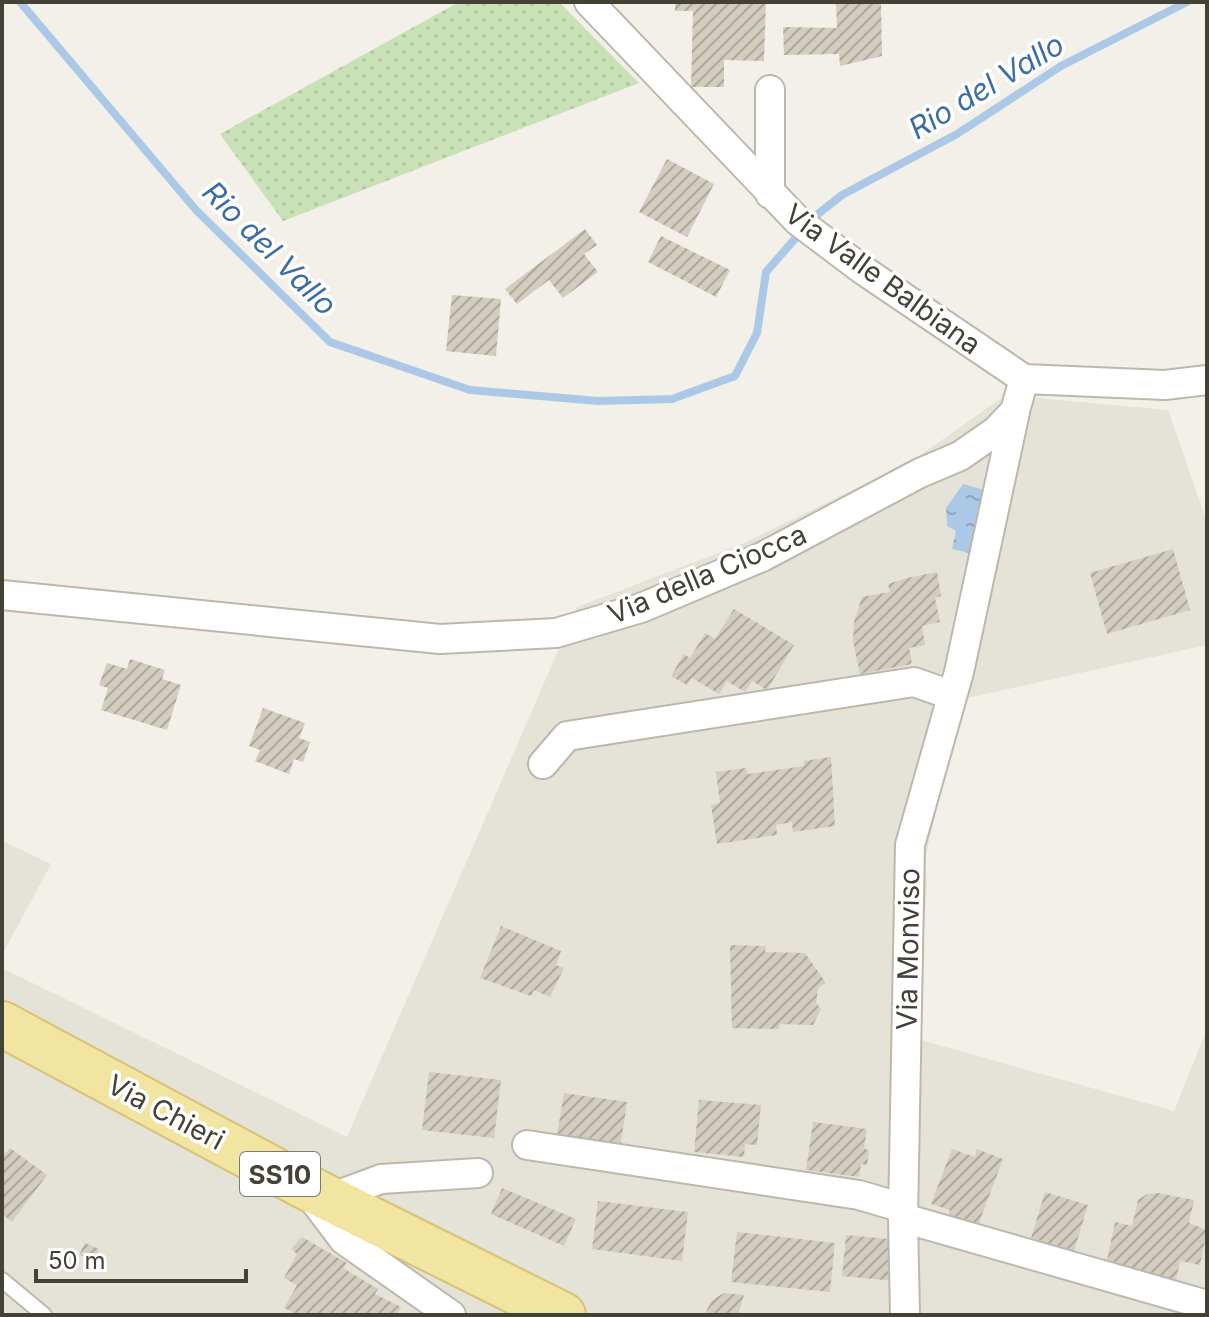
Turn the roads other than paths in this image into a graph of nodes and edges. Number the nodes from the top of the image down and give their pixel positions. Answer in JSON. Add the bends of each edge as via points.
{"nodes":[{"id":1,"x":589,"y":2,"type":"edge"},
{"id":2,"x":770,"y":90,"type":"dead end"},
{"id":3,"x":770,"y":194,"type":"junction"},
{"id":4,"x":1024,"y":379,"type":"junction"},
{"id":5,"x":1207,"y":380,"type":"edge"},
{"id":6,"x":1015,"y":411,"type":"junction"},
{"id":7,"x":2,"y":595,"type":"edge"},
{"id":8,"x":951,"y":695,"type":"junction"},
{"id":9,"x":543,"y":764,"type":"dead end"},
{"id":10,"x":2,"y":1024,"type":"edge"},
{"id":11,"x":527,"y":1145,"type":"dead end"},
{"id":12,"x":478,"y":1173,"type":"dead end"},
{"id":13,"x":316,"y":1192,"type":"junction"},
{"id":14,"x":903,"y":1213,"type":"junction"},
{"id":15,"x":2,"y":1280,"type":"edge"},
{"id":16,"x":1207,"y":1305,"type":"edge"},
{"id":17,"x":44,"y":1315,"type":"edge"},
{"id":18,"x":451,"y":1315,"type":"edge"},
{"id":19,"x":563,"y":1315,"type":"edge"},
{"id":20,"x":905,"y":1315,"type":"edge"}],
"edges":[{"from":1,"to":3,"type":"street","name":"Via Valle Balbiana"},
{"from":2,"to":3,"type":"street"},
{"from":3,"to":4,"type":"street","name":"Via Valle Balbiana","via":[[863,270]]},
{"from":4,"to":5,"type":"street","via":[[1165,385]]},
{"from":4,"to":6,"type":"street"},
{"from":6,"to":7,"type":"street","name":"Via della Ciocca","via":[[960,456],[762,557],[641,608],[556,633],[440,639]]},
{"from":6,"to":8,"type":"street","name":"Via Monviso"},
{"from":8,"to":9,"type":"street","via":[[914,682],[567,736]]},
{"from":8,"to":14,"type":"street","name":"Via Monviso","via":[[910,845]]},
{"from":10,"to":13,"type":"main road","name":"Via Chieri","number":"SS10"},
{"from":11,"to":14,"type":"street","via":[[859,1195]]},
{"from":12,"to":13,"type":"street","via":[[381,1179]]},
{"from":13,"to":18,"type":"street","via":[[344,1240]]},
{"from":13,"to":19,"type":"main road","name":"Via Chieri","number":"SS10"},
{"from":14,"to":16,"type":"street"},
{"from":14,"to":20,"type":"street","name":"Via Monviso"},
{"from":15,"to":17,"type":"lane"}]}
